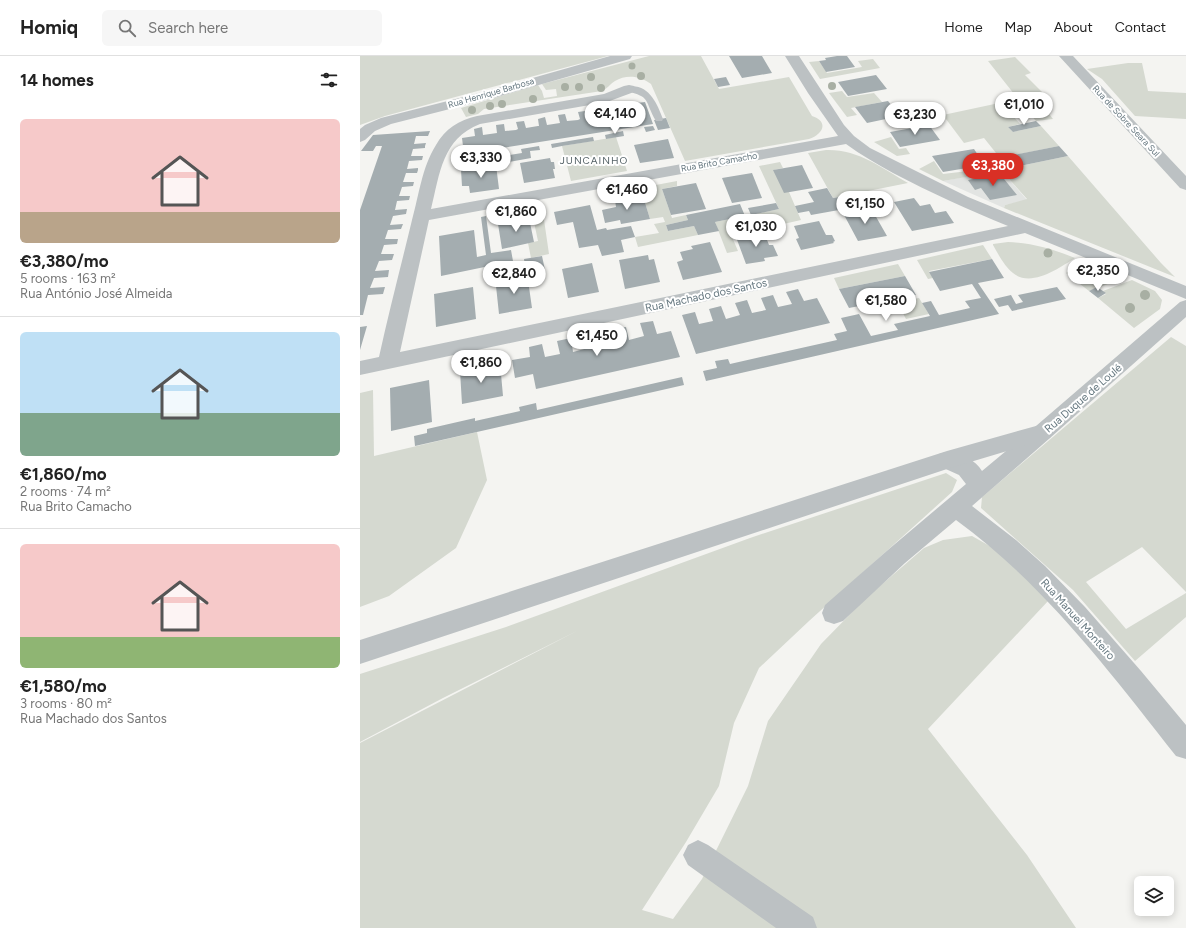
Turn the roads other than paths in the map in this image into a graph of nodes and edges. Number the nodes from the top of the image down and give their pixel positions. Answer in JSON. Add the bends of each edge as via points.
{"nodes":[{"id":1,"x":625,"y":56,"type":"edge"},
{"id":2,"x":792,"y":56,"type":"edge"},
{"id":3,"x":1066,"y":56,"type":"edge"},
{"id":4,"x":629,"y":89,"type":"joint"},
{"id":5,"x":659,"y":119,"type":"dead end"},
{"id":6,"x":360,"y":136,"type":"edge"},
{"id":7,"x":849,"y":139,"type":"junction"},
{"id":8,"x":1186,"y":185,"type":"edge"},
{"id":9,"x":423,"y":216,"type":"junction"},
{"id":10,"x":1024,"y":228,"type":"junction"},
{"id":11,"x":1186,"y":293,"type":"edge"},
{"id":12,"x":1186,"y":308,"type":"edge"},
{"id":13,"x":388,"y":362,"type":"junction"},
{"id":14,"x":360,"y":368,"type":"edge"},
{"id":15,"x":1044,"y":432,"type":"junction"},
{"id":16,"x":947,"y":460,"type":"junction"},
{"id":17,"x":978,"y":488,"type":"junction"},
{"id":18,"x":956,"y":507,"type":"junction"},
{"id":19,"x":834,"y":613,"type":"dead end"},
{"id":20,"x":360,"y":652,"type":"edge"},
{"id":21,"x":1186,"y":746,"type":"edge"},
{"id":22,"x":698,"y":855,"type":"dead end"},
{"id":23,"x":802,"y":928,"type":"edge"}],
"edges":[{"from":1,"to":6,"type":"street","name":"Rua Henrique Barbosa","via":[[386,121]]},
{"from":2,"to":7,"type":"street","via":[[826,110]]},
{"from":3,"to":8,"type":"street","name":"Rua de Sobre Seara Sul"},
{"from":4,"to":5,"type":"lane","via":[[639,90],[649,96]]},
{"from":4,"to":9,"type":"street","via":[[607,98],[493,116],[464,125],[450,136],[441,149],[433,170]]},
{"from":7,"to":9,"type":"street","name":"Rua Brito Camacho"},
{"from":7,"to":10,"type":"street","via":[[865,151],[930,186]]},
{"from":9,"to":13,"type":"street"},
{"from":10,"to":11,"type":"street"},
{"from":10,"to":13,"type":"street","name":"Rua Machado dos Santos"},
{"from":12,"to":15,"type":"street","name":"Rua Duque de Loulé"},
{"from":13,"to":14,"type":"street","name":"Rua Machado dos Santos"},
{"from":15,"to":16,"type":"street"},
{"from":15,"to":17,"type":"street","name":"Rua Duque de Loulé"},
{"from":16,"to":17,"type":"street","via":[[968,469],[975,477]]},
{"from":16,"to":20,"type":"street"},
{"from":17,"to":18,"type":"street","name":"Rua Duque de Loulé"},
{"from":18,"to":19,"type":"street","name":"Rua Duque de Loulé"},
{"from":18,"to":21,"type":"street","name":"Rua Manuel Monteiro","via":[[986,529],[1036,573],[1083,621]]},
{"from":22,"to":23,"type":"street"}]}
